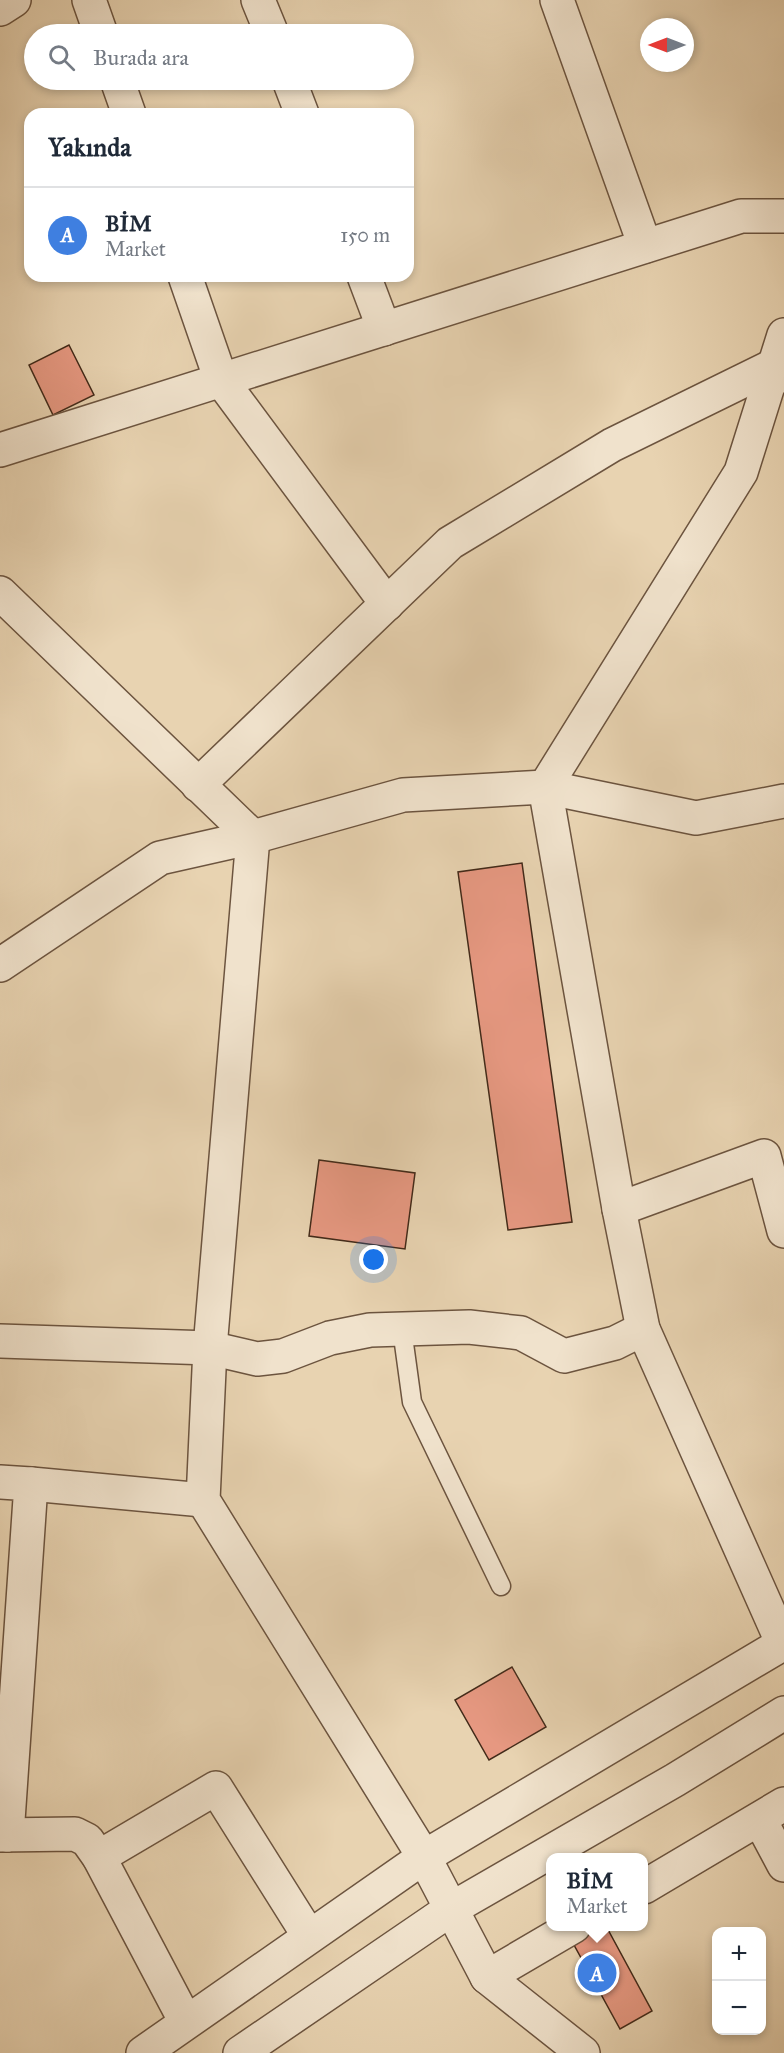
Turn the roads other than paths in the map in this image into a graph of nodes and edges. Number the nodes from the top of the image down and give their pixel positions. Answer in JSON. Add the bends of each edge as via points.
{"nodes":[{"id":1,"x":14,"y":0,"type":"edge"},
{"id":2,"x":89,"y":0,"type":"edge"},
{"id":3,"x":258,"y":0,"type":"edge"},
{"id":4,"x":557,"y":0,"type":"edge"},
{"id":5,"x":0,"y":9,"type":"edge"},
{"id":6,"x":97,"y":24,"type":"edge"},
{"id":7,"x":268,"y":24,"type":"edge"},
{"id":8,"x":121,"y":90,"type":"edge"},
{"id":9,"x":293,"y":90,"type":"edge"},
{"id":10,"x":127,"y":108,"type":"edge"},
{"id":11,"x":300,"y":108,"type":"edge"},
{"id":12,"x":784,"y":216,"type":"edge"},
{"id":13,"x":645,"y":246,"type":"junction"},
{"id":14,"x":187,"y":282,"type":"edge"},
{"id":15,"x":366,"y":282,"type":"edge"},
{"id":16,"x":384,"y":329,"type":"junction"},
{"id":17,"x":784,"y":334,"type":"edge"},
{"id":18,"x":775,"y":365,"type":"junction"},
{"id":19,"x":221,"y":380,"type":"junction"},
{"id":20,"x":784,"y":396,"type":"edge"},
{"id":21,"x":0,"y":450,"type":"edge"},
{"id":22,"x":387,"y":604,"type":"junction"},
{"id":23,"x":6,"y":607,"type":"edge"},
{"id":24,"x":198,"y":785,"type":"junction"},
{"id":25,"x":545,"y":787,"type":"junction"},
{"id":26,"x":784,"y":801,"type":"edge"},
{"id":27,"x":253,"y":837,"type":"junction"},
{"id":28,"x":0,"y":965,"type":"edge"},
{"id":29,"x":774,"y":1152,"type":"edge"},
{"id":30,"x":619,"y":1209,"type":"junction"},
{"id":31,"x":784,"y":1231,"type":"edge"},
{"id":32,"x":402,"y":1329,"type":"junction"},
{"id":33,"x":643,"y":1329,"type":"junction"},
{"id":34,"x":0,"y":1341,"type":"edge"},
{"id":35,"x":210,"y":1348,"type":"junction"},
{"id":36,"x":15,"y":1483,"type":"edge"},
{"id":37,"x":203,"y":1500,"type":"junction"},
{"id":38,"x":501,"y":1586,"type":"dead end"},
{"id":39,"x":784,"y":1644,"type":"edge"},
{"id":40,"x":784,"y":1713,"type":"edge"},
{"id":41,"x":772,"y":1812,"type":"edge"},
{"id":42,"x":4,"y":1835,"type":"edge"},
{"id":43,"x":548,"y":1853,"type":"edge"},
{"id":44,"x":546,"y":1854,"type":"edge"},
{"id":45,"x":99,"y":1857,"type":"junction"},
{"id":46,"x":423,"y":1857,"type":"junction"},
{"id":47,"x":784,"y":1865,"type":"edge"},
{"id":48,"x":648,"y":1885,"type":"edge"},
{"id":49,"x":451,"y":1909,"type":"junction"},
{"id":50,"x":565,"y":1931,"type":"edge"},
{"id":51,"x":309,"y":1936,"type":"junction"},
{"id":52,"x":487,"y":1977,"type":"junction"},
{"id":53,"x":186,"y":2022,"type":"junction"},
{"id":54,"x":143,"y":2053,"type":"edge"},
{"id":55,"x":240,"y":2053,"type":"edge"},
{"id":56,"x":583,"y":2053,"type":"edge"}],
"edges":[{"from":1,"to":5,"type":"street"},
{"from":2,"to":6,"type":"street"},
{"from":3,"to":7,"type":"street"},
{"from":4,"to":13,"type":"street"},
{"from":8,"to":10,"type":"street"},
{"from":9,"to":11,"type":"street"},
{"from":12,"to":13,"type":"street","via":[[741,216]]},
{"from":13,"to":16,"type":"street"},
{"from":14,"to":19,"type":"street"},
{"from":15,"to":16,"type":"street"},
{"from":16,"to":19,"type":"street"},
{"from":17,"to":18,"type":"street"},
{"from":18,"to":20,"type":"street"},
{"from":18,"to":22,"type":"street","via":[[612,445],[460,537]]},
{"from":18,"to":25,"type":"street","via":[[741,472]]},
{"from":19,"to":21,"type":"street"},
{"from":19,"to":22,"type":"street"},
{"from":22,"to":24,"type":"street"},
{"from":23,"to":24,"type":"street"},
{"from":24,"to":27,"type":"street"},
{"from":25,"to":26,"type":"street","via":[[696,818]]},
{"from":25,"to":27,"type":"street","via":[[403,795]]},
{"from":25,"to":30,"type":"street"},
{"from":27,"to":28,"type":"street","via":[[160,858]]},
{"from":27,"to":35,"type":"street"},
{"from":29,"to":30,"type":"street"},
{"from":29,"to":31,"type":"street"},
{"from":30,"to":33,"type":"street"},
{"from":32,"to":33,"type":"street","via":[[497,1329],[520,1333],[564,1356],[592,1351]]},
{"from":32,"to":35,"type":"street","via":[[330,1338],[283,1356],[257,1359]]},
{"from":32,"to":38,"type":"lane","via":[[412,1402]]},
{"from":33,"to":39,"type":"street"},
{"from":34,"to":35,"type":"street"},
{"from":35,"to":37,"type":"street"},
{"from":36,"to":37,"type":"street"},
{"from":36,"to":42,"type":"street"},
{"from":37,"to":46,"type":"street"},
{"from":39,"to":46,"type":"street"},
{"from":40,"to":43,"type":"street"},
{"from":41,"to":47,"type":"street"},
{"from":41,"to":48,"type":"street"},
{"from":42,"to":45,"type":"street","via":[[75,1834],[87,1840]]},
{"from":44,"to":49,"type":"street"},
{"from":45,"to":51,"type":"street","via":[[216,1788]]},
{"from":45,"to":53,"type":"street"},
{"from":46,"to":49,"type":"street"},
{"from":46,"to":51,"type":"street"},
{"from":49,"to":52,"type":"street"},
{"from":49,"to":55,"type":"street"},
{"from":50,"to":52,"type":"street"},
{"from":51,"to":53,"type":"street"},
{"from":52,"to":56,"type":"street"},
{"from":53,"to":54,"type":"street"}]}
